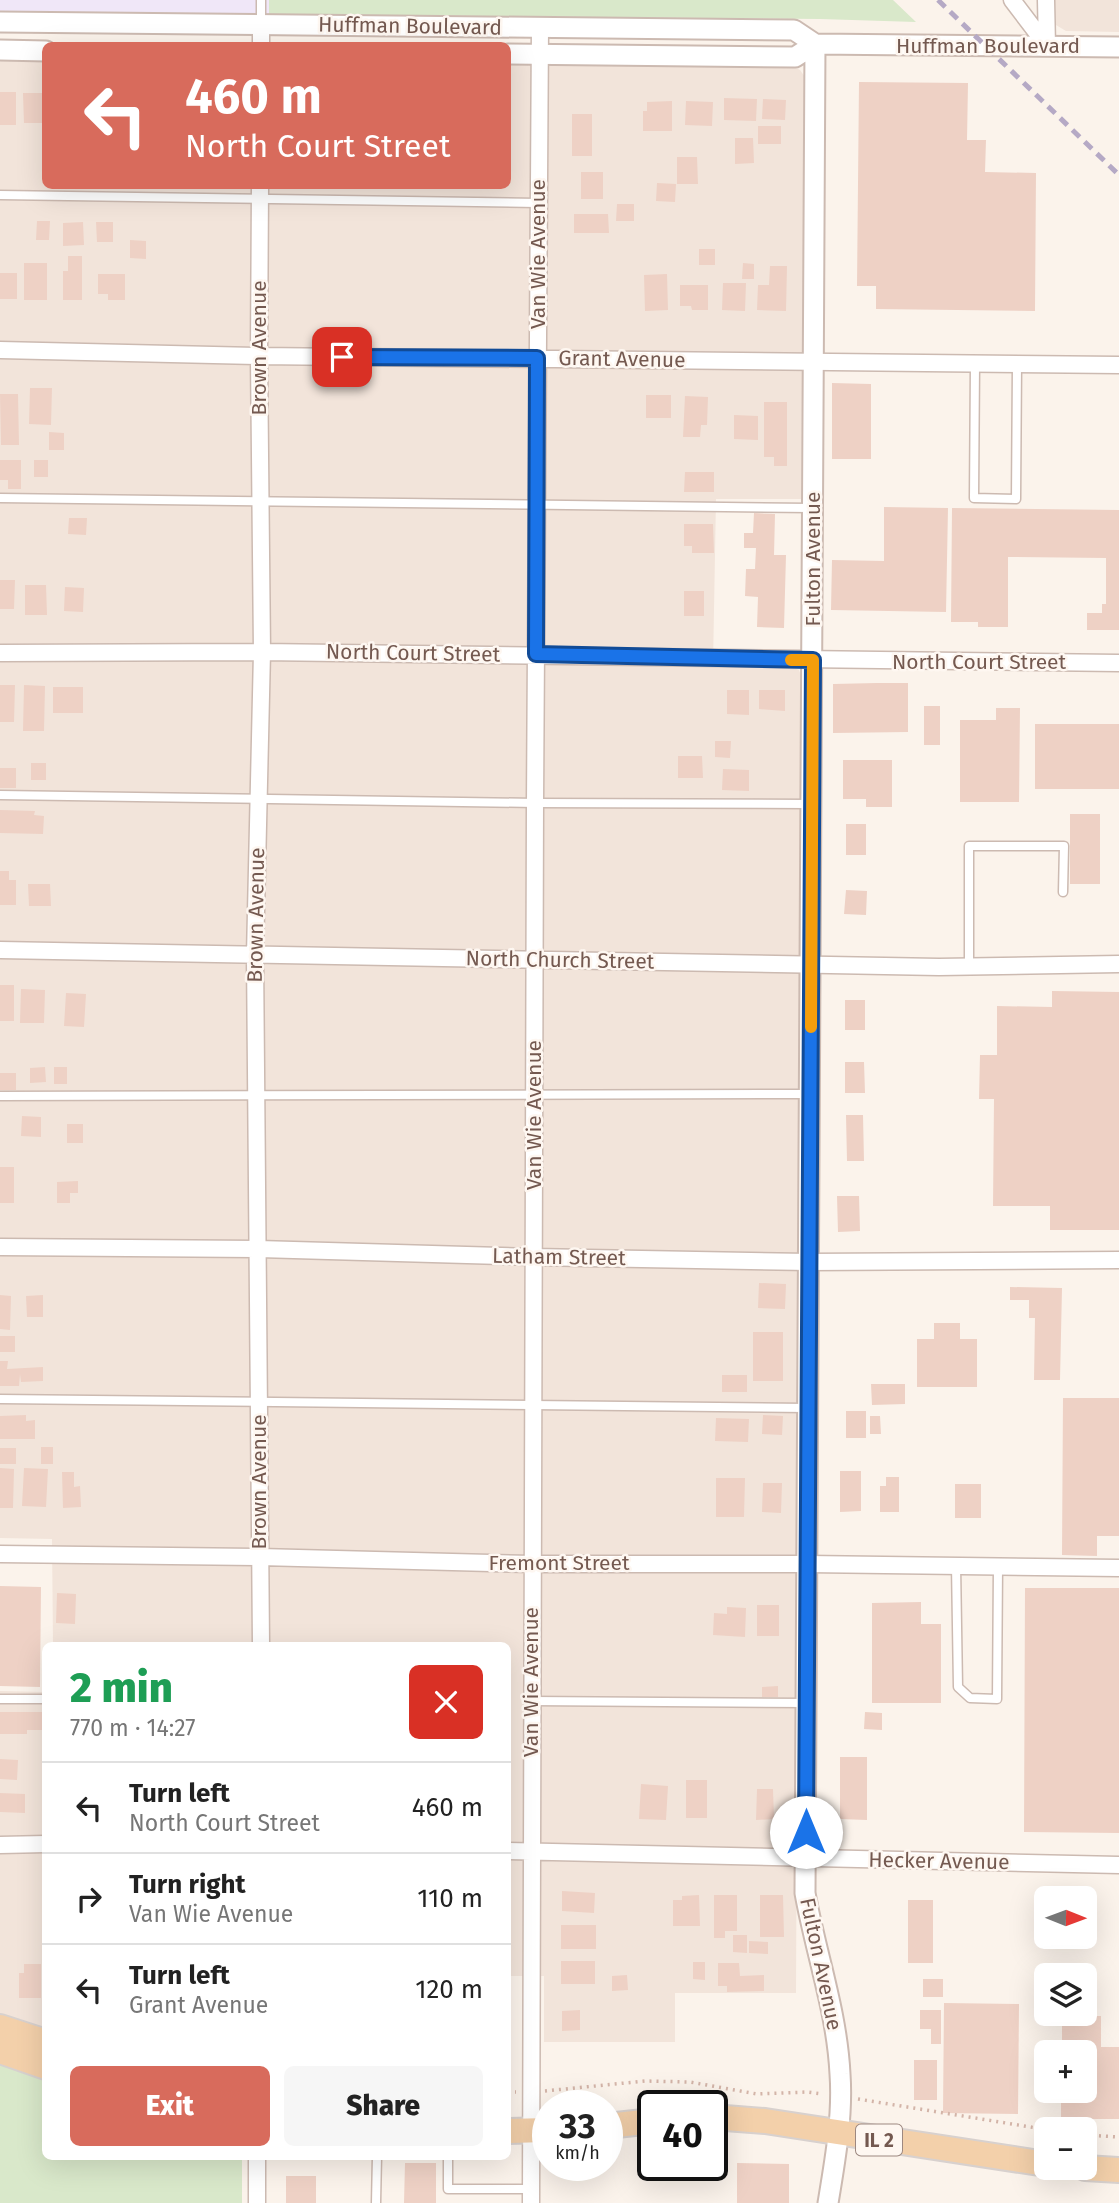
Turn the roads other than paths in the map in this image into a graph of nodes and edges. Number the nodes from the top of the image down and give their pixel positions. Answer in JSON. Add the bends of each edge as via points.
{"nodes":[{"id":1,"x":261,"y":0,"type":"edge"},
{"id":2,"x":1012,"y":0,"type":"edge"},
{"id":3,"x":1046,"y":0,"type":"edge"},
{"id":4,"x":0,"y":22,"type":"edge"},
{"id":5,"x":261,"y":25,"type":"junction"},
{"id":6,"x":540,"y":27,"type":"junction"},
{"id":7,"x":261,"y":42,"type":"edge"},
{"id":8,"x":815,"y":44,"type":"junction"},
{"id":9,"x":1046,"y":46,"type":"junction"},
{"id":10,"x":1119,"y":47,"type":"edge"},
{"id":11,"x":0,"y":50,"type":"edge"},
{"id":12,"x":42,"y":51,"type":"edge"},
{"id":13,"x":511,"y":54,"type":"edge"},
{"id":14,"x":540,"y":54,"type":"junction"},
{"id":15,"x":260,"y":192,"type":"edge"},
{"id":16,"x":0,"y":195,"type":"edge"},
{"id":17,"x":538,"y":203,"type":"junction"},
{"id":18,"x":0,"y":350,"type":"edge"},
{"id":19,"x":259,"y":356,"type":"junction"},
{"id":20,"x":537,"y":358,"type":"junction"},
{"id":21,"x":814,"y":361,"type":"junction"},
{"id":22,"x":975,"y":363,"type":"junction"},
{"id":23,"x":1017,"y":364,"type":"junction"},
{"id":24,"x":1119,"y":365,"type":"edge"},
{"id":25,"x":0,"y":498,"type":"edge"},
{"id":26,"x":260,"y":500,"type":"junction"},
{"id":27,"x":537,"y":504,"type":"junction"},
{"id":28,"x":814,"y":509,"type":"junction"},
{"id":29,"x":261,"y":652,"type":"junction"},
{"id":30,"x":0,"y":653,"type":"edge"},
{"id":31,"x":536,"y":654,"type":"junction"},
{"id":32,"x":813,"y":660,"type":"junction"},
{"id":33,"x":1119,"y":663,"type":"edge"},
{"id":34,"x":0,"y":795,"type":"edge"},
{"id":35,"x":258,"y":798,"type":"junction"},
{"id":36,"x":535,"y":803,"type":"junction"},
{"id":37,"x":812,"y":804,"type":"junction"},
{"id":38,"x":1063,"y":892,"type":"dead end"},
{"id":39,"x":0,"y":950,"type":"edge"},
{"id":40,"x":255,"y":955,"type":"junction"},
{"id":41,"x":534,"y":960,"type":"junction"},
{"id":42,"x":811,"y":964,"type":"junction"},
{"id":43,"x":1119,"y":964,"type":"edge"},
{"id":44,"x":969,"y":966,"type":"junction"},
{"id":45,"x":534,"y":1094,"type":"junction"},
{"id":46,"x":810,"y":1094,"type":"junction"},
{"id":47,"x":256,"y":1095,"type":"junction"},
{"id":48,"x":0,"y":1096,"type":"edge"},
{"id":49,"x":0,"y":1247,"type":"edge"},
{"id":50,"x":259,"y":1249,"type":"junction"},
{"id":51,"x":533,"y":1257,"type":"junction"},
{"id":52,"x":1119,"y":1260,"type":"edge"},
{"id":53,"x":809,"y":1262,"type":"junction"},
{"id":54,"x":0,"y":1399,"type":"edge"},
{"id":55,"x":259,"y":1402,"type":"junction"},
{"id":56,"x":533,"y":1405,"type":"junction"},
{"id":57,"x":808,"y":1408,"type":"junction"},
{"id":58,"x":0,"y":1554,"type":"edge"},
{"id":59,"x":260,"y":1557,"type":"junction"},
{"id":60,"x":532,"y":1564,"type":"junction"},
{"id":61,"x":807,"y":1564,"type":"junction"},
{"id":62,"x":956,"y":1566,"type":"junction"},
{"id":63,"x":998,"y":1566,"type":"junction"},
{"id":64,"x":1119,"y":1568,"type":"edge"},
{"id":65,"x":261,"y":1642,"type":"edge"},
{"id":66,"x":0,"y":1699,"type":"edge"},
{"id":67,"x":42,"y":1699,"type":"edge"},
{"id":68,"x":531,"y":1702,"type":"junction"},
{"id":69,"x":807,"y":1703,"type":"junction"},
{"id":70,"x":0,"y":1844,"type":"edge"},
{"id":71,"x":42,"y":1844,"type":"edge"},
{"id":72,"x":511,"y":1851,"type":"edge"},
{"id":73,"x":531,"y":1852,"type":"junction"},
{"id":74,"x":806,"y":1858,"type":"junction"},
{"id":75,"x":1119,"y":1865,"type":"edge"},
{"id":76,"x":0,"y":2027,"type":"edge"},
{"id":77,"x":42,"y":2041,"type":"edge"},
{"id":78,"x":0,"y":2050,"type":"edge"},
{"id":79,"x":42,"y":2066,"type":"edge"},
{"id":80,"x":532,"y":2091,"type":"edge"},
{"id":81,"x":728,"y":2118,"type":"edge"},
{"id":82,"x":511,"y":2131,"type":"edge"},
{"id":83,"x":532,"y":2131,"type":"edge"},
{"id":84,"x":837,"y":2134,"type":"junction"},
{"id":85,"x":257,"y":2160,"type":"edge"},
{"id":86,"x":377,"y":2160,"type":"edge"},
{"id":87,"x":448,"y":2160,"type":"edge"},
{"id":88,"x":1034,"y":2162,"type":"edge"},
{"id":89,"x":1097,"y":2168,"type":"edge"},
{"id":90,"x":1119,"y":2169,"type":"edge"},
{"id":91,"x":531,"y":2196,"type":"edge"},
{"id":92,"x":257,"y":2203,"type":"edge"},
{"id":93,"x":376,"y":2203,"type":"edge"},
{"id":94,"x":828,"y":2203,"type":"edge"}],
"edges":[{"from":1,"to":5,"type":"lane"},
{"from":2,"to":9,"type":"street"},
{"from":3,"to":9,"type":"street"},
{"from":4,"to":5,"type":"street","name":"Huffman Boulevard"},
{"from":5,"to":6,"type":"street","name":"Huffman Boulevard"},
{"from":5,"to":7,"type":"street"},
{"from":6,"to":8,"type":"street","name":"Huffman Boulevard","via":[[794,30]]},
{"from":6,"to":14,"type":"street","name":"Van Wie Avenue"},
{"from":8,"to":9,"type":"street","name":"Huffman Boulevard"},
{"from":8,"to":14,"type":"street","name":"Huffman Boulevard","via":[[795,57]]},
{"from":8,"to":21,"type":"street","name":"Fulton Avenue"},
{"from":9,"to":10,"type":"street","name":"Huffman Boulevard"},
{"from":11,"to":12,"type":"street"},
{"from":13,"to":14,"type":"street","name":"Huffman Boulevard"},
{"from":14,"to":17,"type":"street","name":"Van Wie Avenue"},
{"from":15,"to":16,"type":"lane"},
{"from":15,"to":17,"type":"lane"},
{"from":15,"to":19,"type":"street","name":"Brown Avenue"},
{"from":17,"to":20,"type":"street","name":"Van Wie Avenue"},
{"from":18,"to":19,"type":"street","name":"Grant Avenue"},
{"from":19,"to":20,"type":"street","name":"Grant Avenue"},
{"from":19,"to":26,"type":"street","name":"Brown Avenue"},
{"from":20,"to":21,"type":"street","name":"Grant Avenue"},
{"from":20,"to":27,"type":"street","name":"Van Wie Avenue"},
{"from":21,"to":22,"type":"street","name":"Grant Avenue"},
{"from":21,"to":28,"type":"street","name":"Fulton Avenue"},
{"from":22,"to":23,"type":"street","name":"Grant Avenue"},
{"from":22,"to":23,"type":"lane","via":[[974,498],[988,499],[1016,499]]},
{"from":23,"to":24,"type":"street","name":"Grant Avenue"},
{"from":25,"to":26,"type":"lane"},
{"from":26,"to":27,"type":"lane"},
{"from":26,"to":29,"type":"street","name":"Brown Avenue"},
{"from":27,"to":28,"type":"lane"},
{"from":27,"to":31,"type":"street","name":"Van Wie Avenue"},
{"from":28,"to":32,"type":"street","name":"Fulton Avenue"},
{"from":29,"to":30,"type":"street","name":"North Court Street"},
{"from":29,"to":31,"type":"street","name":"North Court Street"},
{"from":29,"to":35,"type":"street","name":"Brown Avenue"},
{"from":31,"to":32,"type":"street","name":"North Court Street"},
{"from":31,"to":36,"type":"street","name":"Van Wie Avenue"},
{"from":32,"to":33,"type":"street","name":"North Court Street"},
{"from":32,"to":37,"type":"street","name":"Fulton Avenue"},
{"from":34,"to":35,"type":"lane"},
{"from":35,"to":36,"type":"lane"},
{"from":35,"to":40,"type":"street","name":"Brown Avenue"},
{"from":36,"to":37,"type":"lane"},
{"from":36,"to":41,"type":"street","name":"Van Wie Avenue"},
{"from":37,"to":42,"type":"street","name":"Fulton Avenue"},
{"from":38,"to":44,"type":"lane","via":[[1064,846],[970,846]]},
{"from":39,"to":40,"type":"street","name":"North Church Street"},
{"from":40,"to":41,"type":"street","name":"North Church Street"},
{"from":40,"to":47,"type":"street","name":"Brown Avenue"},
{"from":41,"to":42,"type":"street","name":"North Church Street"},
{"from":41,"to":45,"type":"street","name":"Van Wie Avenue"},
{"from":42,"to":44,"type":"street","name":"North Church Street"},
{"from":42,"to":46,"type":"street","name":"Fulton Avenue"},
{"from":43,"to":44,"type":"street","name":"North Church Street"},
{"from":45,"to":46,"type":"lane"},
{"from":45,"to":47,"type":"lane"},
{"from":45,"to":51,"type":"street","name":"Van Wie Avenue"},
{"from":46,"to":53,"type":"street","name":"Fulton Avenue"},
{"from":47,"to":48,"type":"lane"},
{"from":47,"to":50,"type":"street","name":"Brown Avenue"},
{"from":49,"to":50,"type":"street","name":"Latham Street"},
{"from":50,"to":51,"type":"street","name":"Latham Street"},
{"from":50,"to":55,"type":"street","name":"Brown Avenue"},
{"from":51,"to":53,"type":"street","name":"Latham Street"},
{"from":51,"to":56,"type":"street","name":"Van Wie Avenue"},
{"from":52,"to":53,"type":"street","name":"Latham Street"},
{"from":53,"to":57,"type":"street","name":"Fulton Avenue"},
{"from":54,"to":55,"type":"lane"},
{"from":55,"to":56,"type":"lane"},
{"from":55,"to":59,"type":"street","name":"Brown Avenue"},
{"from":56,"to":57,"type":"lane"},
{"from":56,"to":60,"type":"street","name":"Van Wie Avenue"},
{"from":57,"to":61,"type":"street","name":"Fulton Avenue"},
{"from":58,"to":59,"type":"street","name":"Fremont Street"},
{"from":59,"to":60,"type":"street","name":"Fremont Street"},
{"from":59,"to":65,"type":"street","name":"Brown Avenue"},
{"from":60,"to":61,"type":"street","name":"Fremont Street"},
{"from":60,"to":68,"type":"street","name":"Van Wie Avenue"},
{"from":61,"to":62,"type":"street","name":"Fremont Street"},
{"from":61,"to":69,"type":"street","name":"Fulton Avenue"},
{"from":62,"to":63,"type":"street","name":"Fremont Street"},
{"from":62,"to":63,"type":"lane","via":[[958,1687],[970,1698],[997,1699]]},
{"from":63,"to":64,"type":"street","name":"Fremont Street"},
{"from":66,"to":67,"type":"lane"},
{"from":68,"to":69,"type":"lane"},
{"from":68,"to":73,"type":"street","name":"Van Wie Avenue"},
{"from":69,"to":74,"type":"street","name":"Fulton Avenue"},
{"from":70,"to":71,"type":"street"},
{"from":72,"to":73,"type":"street","name":"Hecker Avenue"},
{"from":73,"to":74,"type":"street","name":"Hecker Avenue"},
{"from":73,"to":80,"type":"street","name":"Van Wie Avenue"},
{"from":74,"to":75,"type":"street","name":"Hecker Avenue"},
{"from":74,"to":84,"type":"street","name":"Fulton Avenue","via":[[806,1893],[836,2036]]},
{"from":76,"to":77,"type":"main road"},
{"from":78,"to":79,"type":"main road"},
{"from":81,"to":84,"type":"main road","number":"IL 2"},
{"from":82,"to":83,"type":"main road"},
{"from":84,"to":88,"type":"main road","number":"IL 2"},
{"from":84,"to":94,"type":"street","name":"Fulton Avenue"},
{"from":85,"to":92,"type":"street"},
{"from":86,"to":93,"type":"lane"},
{"from":87,"to":91,"type":"lane","via":[[448,2189]]},
{"from":89,"to":90,"type":"main road"}]}
